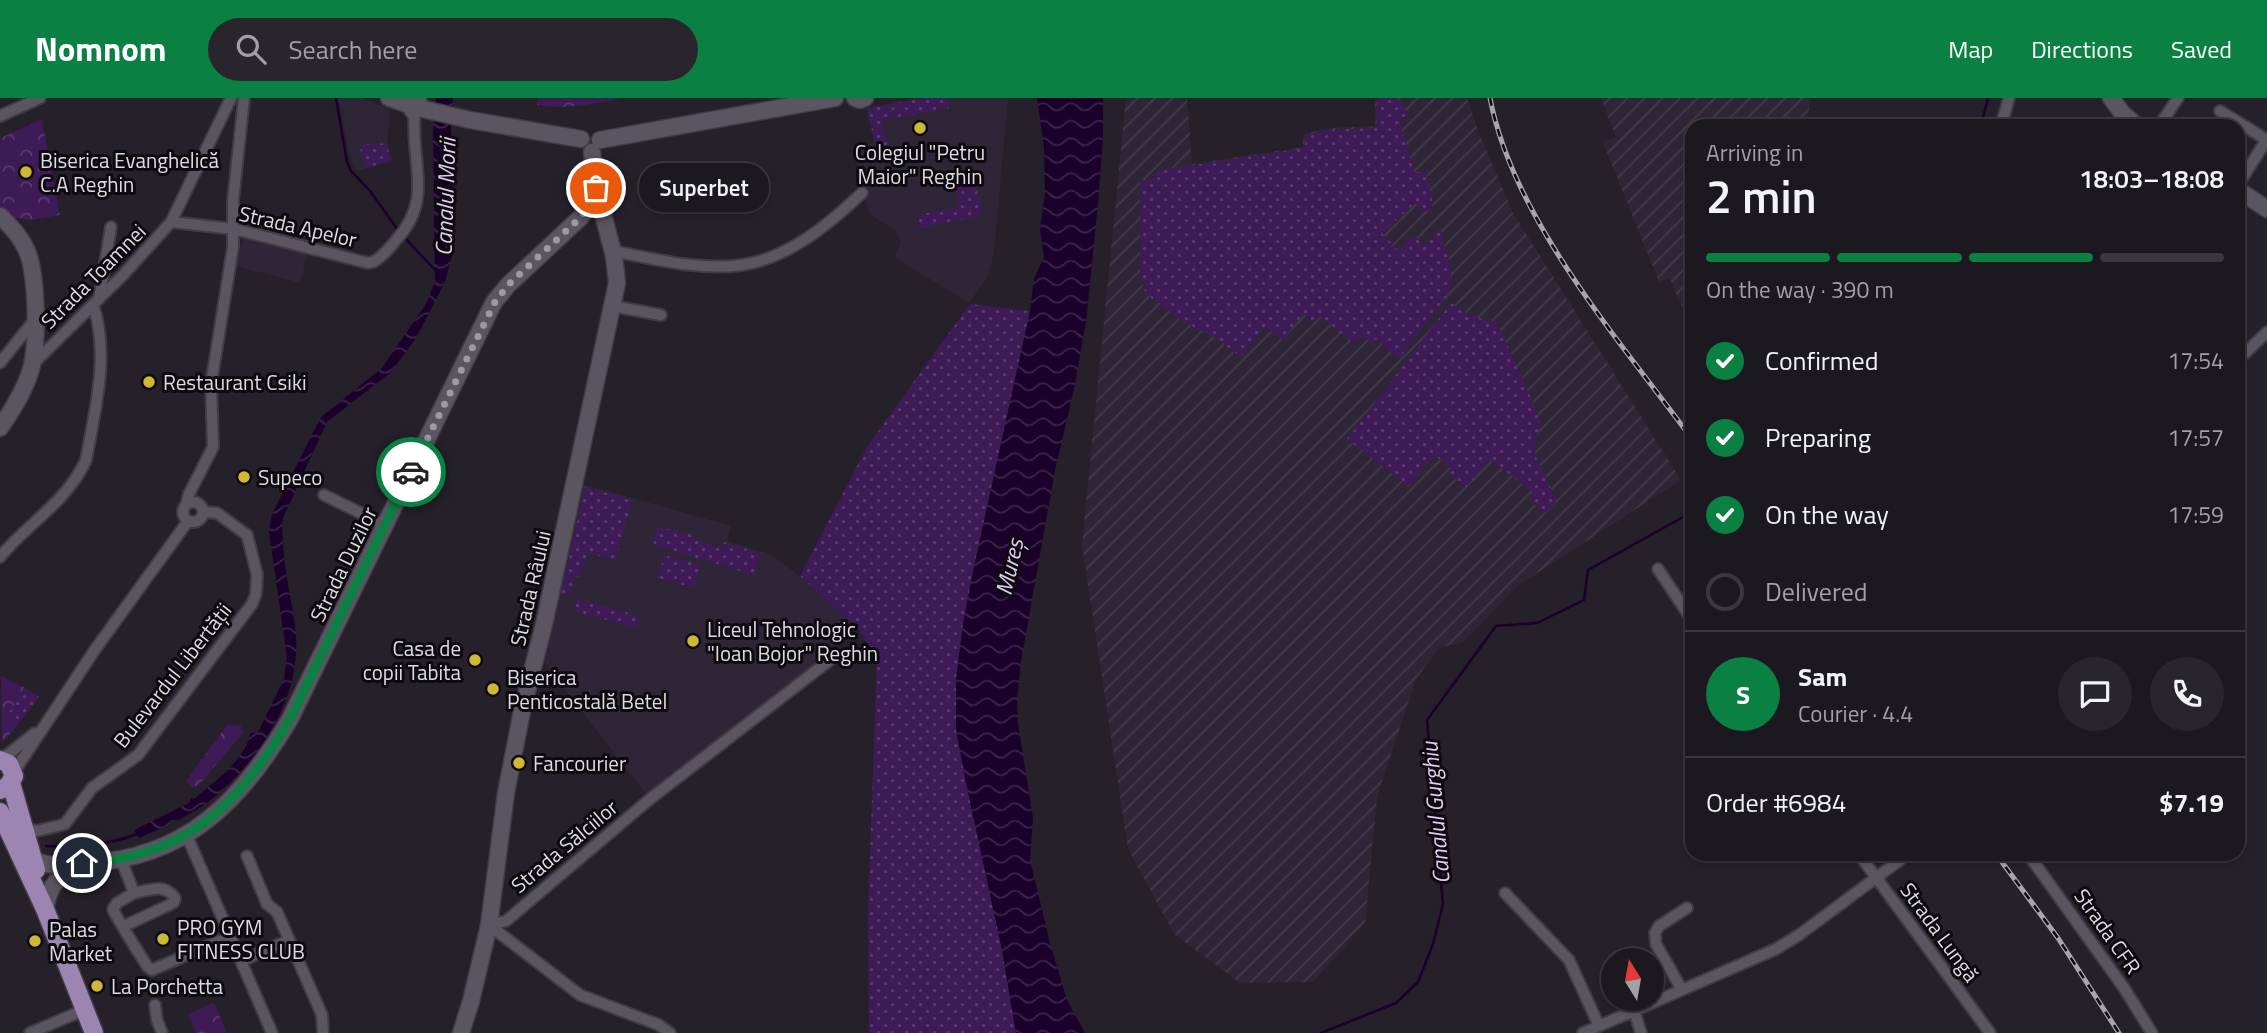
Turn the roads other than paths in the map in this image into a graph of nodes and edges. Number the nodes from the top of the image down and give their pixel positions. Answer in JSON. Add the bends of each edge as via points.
{"nodes":[{"id":1,"x":40,"y":98,"type":"edge"},
{"id":2,"x":231,"y":98,"type":"edge"},
{"id":3,"x":244,"y":98,"type":"edge"},
{"id":4,"x":389,"y":98,"type":"edge"},
{"id":5,"x":855,"y":98,"type":"edge"},
{"id":6,"x":865,"y":98,"type":"edge"},
{"id":7,"x":2009,"y":98,"type":"edge"},
{"id":8,"x":2110,"y":98,"type":"edge"},
{"id":9,"x":2178,"y":98,"type":"edge"},
{"id":10,"x":825,"y":99,"type":"edge"},
{"id":11,"x":417,"y":106,"type":"edge"},
{"id":12,"x":2220,"y":111,"type":"dead end"},
{"id":13,"x":223,"y":115,"type":"junction"},
{"id":14,"x":0,"y":116,"type":"edge"},
{"id":15,"x":2003,"y":119,"type":"edge"},
{"id":16,"x":2129,"y":119,"type":"edge"},
{"id":17,"x":2164,"y":119,"type":"edge"},
{"id":18,"x":2233,"y":119,"type":"edge"},
{"id":19,"x":242,"y":120,"type":"junction"},
{"id":20,"x":2245,"y":126,"type":"edge"},
{"id":21,"x":2267,"y":140,"type":"edge"},
{"id":22,"x":596,"y":146,"type":"junction"},
{"id":23,"x":2245,"y":176,"type":"edge"},
{"id":24,"x":596,"y":188,"type":"junction"},
{"id":25,"x":862,"y":193,"type":"dead end"},
{"id":26,"x":2245,"y":193,"type":"edge"},
{"id":27,"x":2267,"y":209,"type":"edge"},
{"id":28,"x":4,"y":220,"type":"edge"},
{"id":29,"x":171,"y":222,"type":"junction"},
{"id":30,"x":111,"y":227,"type":"dead end"},
{"id":31,"x":234,"y":229,"type":"junction"},
{"id":32,"x":613,"y":251,"type":"junction"},
{"id":33,"x":96,"y":302,"type":"junction"},
{"id":34,"x":612,"y":306,"type":"junction"},
{"id":35,"x":661,"y":316,"type":"dead end"},
{"id":36,"x":35,"y":319,"type":"junction"},
{"id":37,"x":2267,"y":332,"type":"edge"},
{"id":38,"x":2245,"y":353,"type":"edge"},
{"id":39,"x":0,"y":363,"type":"edge"},
{"id":40,"x":33,"y":364,"type":"junction"},
{"id":41,"x":0,"y":428,"type":"edge"},
{"id":42,"x":324,"y":495,"type":"dead end"},
{"id":43,"x":191,"y":504,"type":"junction"},
{"id":44,"x":204,"y":512,"type":"junction"},
{"id":45,"x":188,"y":521,"type":"junction"},
{"id":46,"x":385,"y":525,"type":"junction"},
{"id":47,"x":0,"y":557,"type":"edge"},
{"id":48,"x":1658,"y":569,"type":"dead end"},
{"id":49,"x":1685,"y":610,"type":"edge"},
{"id":50,"x":830,"y":660,"type":"dead end"},
{"id":51,"x":43,"y":727,"type":"junction"},
{"id":52,"x":5,"y":773,"type":"edge"},
{"id":53,"x":0,"y":812,"type":"edge"},
{"id":54,"x":24,"y":828,"type":"junction"},
{"id":55,"x":187,"y":835,"type":"junction"},
{"id":56,"x":247,"y":856,"type":"dead end"},
{"id":57,"x":121,"y":859,"type":"junction"},
{"id":58,"x":34,"y":860,"type":"junction"},
{"id":59,"x":1865,"y":861,"type":"edge"},
{"id":60,"x":1899,"y":861,"type":"edge"},
{"id":61,"x":2033,"y":861,"type":"edge"},
{"id":62,"x":97,"y":863,"type":"junction"},
{"id":63,"x":1876,"y":878,"type":"junction"},
{"id":64,"x":134,"y":893,"type":"junction"},
{"id":65,"x":1505,"y":893,"type":"dead end"},
{"id":66,"x":1687,"y":908,"type":"dead end"},
{"id":67,"x":45,"y":909,"type":"junction"},
{"id":68,"x":489,"y":925,"type":"junction"},
{"id":69,"x":124,"y":926,"type":"junction"},
{"id":70,"x":231,"y":936,"type":"junction"},
{"id":71,"x":289,"y":940,"type":"junction"},
{"id":72,"x":242,"y":961,"type":"junction"},
{"id":73,"x":1682,"y":990,"type":"junction"},
{"id":74,"x":1664,"y":998,"type":"edge"},
{"id":75,"x":155,"y":1005,"type":"dead end"},
{"id":76,"x":84,"y":1010,"type":"junction"},
{"id":77,"x":1630,"y":1012,"type":"edge"},
{"id":78,"x":1635,"y":1012,"type":"edge"},
{"id":79,"x":1599,"y":1026,"type":"junction"},
{"id":80,"x":30,"y":1033,"type":"edge"},
{"id":81,"x":94,"y":1033,"type":"edge"},
{"id":82,"x":162,"y":1033,"type":"edge"},
{"id":83,"x":272,"y":1033,"type":"edge"},
{"id":84,"x":323,"y":1033,"type":"edge"},
{"id":85,"x":461,"y":1033,"type":"edge"},
{"id":86,"x":670,"y":1033,"type":"edge"},
{"id":87,"x":1583,"y":1033,"type":"edge"},
{"id":88,"x":1641,"y":1033,"type":"edge"},
{"id":89,"x":1990,"y":1033,"type":"edge"},
{"id":90,"x":2152,"y":1033,"type":"edge"}],
"edges":[{"from":1,"to":14,"type":"street"},
{"from":2,"to":13,"type":"street","name":"Strada Toamnei"},
{"from":3,"to":19,"type":"street"},
{"from":4,"to":11,"type":"main road"},
{"from":5,"to":6,"type":"main road"},
{"from":7,"to":15,"type":"street"},
{"from":8,"to":16,"type":"main road"},
{"from":9,"to":17,"type":"street"},
{"from":10,"to":22,"type":"main road"},
{"from":11,"to":22,"type":"main road","via":[[462,119],[581,139],[590,132],[596,135]]},
{"from":11,"to":31,"type":"street","name":"Strada Apelor","via":[[413,128],[419,200],[407,229],[379,259],[368,263]]},
{"from":12,"to":18,"type":"street"},
{"from":13,"to":19,"type":"street"},
{"from":13,"to":29,"type":"street","name":"Strada Toamnei"},
{"from":19,"to":31,"type":"street"},
{"from":20,"to":21,"type":"street"},
{"from":21,"to":23,"type":"street"},
{"from":22,"to":24,"type":"main road","name":"Strada Râului"},
{"from":24,"to":32,"type":"main road","name":"Strada Râului"},
{"from":24,"to":46,"type":"main road","name":"Strada Duzilor","via":[[580,218],[495,302]]},
{"from":25,"to":32,"type":"street","via":[[833,221],[802,241],[744,265],[691,265]]},
{"from":26,"to":27,"type":"main road"},
{"from":28,"to":36,"type":"main road","via":[[28,253]]},
{"from":29,"to":31,"type":"street","name":"Strada Apelor"},
{"from":29,"to":33,"type":"street","name":"Strada Toamnei"},
{"from":30,"to":33,"type":"street"},
{"from":31,"to":43,"type":"street","via":[[211,384],[213,447],[193,486]]},
{"from":32,"to":34,"type":"main road","name":"Strada Râului","via":[[617,283]]},
{"from":33,"to":40,"type":"street","name":"Strada Toamnei"},
{"from":33,"to":47,"type":"street","via":[[100,360],[86,460],[65,495]]},
{"from":34,"to":35,"type":"street"},
{"from":34,"to":68,"type":"main road","name":"Strada Râului","via":[[506,793]]},
{"from":36,"to":39,"type":"street"},
{"from":36,"to":40,"type":"main road"},
{"from":37,"to":38,"type":"street"},
{"from":40,"to":41,"type":"main road"},
{"from":42,"to":46,"type":"street"},
{"from":43,"to":44,"type":"street","via":[[202,506]]},
{"from":43,"to":45,"type":"street","via":[[184,516]]},
{"from":44,"to":45,"type":"street","via":[[199,520]]},
{"from":44,"to":54,"type":"street","name":"Bulevardul Libertății","via":[[217,513],[247,535],[257,575],[252,604],[138,755],[92,788],[65,824],[37,831]]},
{"from":45,"to":51,"type":"street"},
{"from":46,"to":55,"type":"main road","name":"Strada Duzilor","via":[[269,755],[227,803]]},
{"from":48,"to":49,"type":"street"},
{"from":50,"to":68,"type":"street","name":"Strada Sălciilor","via":[[650,799],[506,921]]},
{"from":51,"to":52,"type":"street"},
{"from":51,"to":52,"type":"street"},
{"from":52,"to":54,"type":"main road"},
{"from":53,"to":67,"type":"main road"},
{"from":54,"to":58,"type":"main road"},
{"from":55,"to":57,"type":"main road","name":"Strada Duzilor"},
{"from":55,"to":70,"type":"street"},
{"from":56,"to":71,"type":"street","via":[[267,904],[277,912]]},
{"from":57,"to":62,"type":"main road","name":"Strada Duzilor"},
{"from":57,"to":64,"type":"street"},
{"from":58,"to":62,"type":"main road","name":"Strada Duzilor","via":[[48,865]]},
{"from":58,"to":67,"type":"main road"},
{"from":59,"to":63,"type":"street","name":"Strada Lungă"},
{"from":60,"to":63,"type":"street"},
{"from":61,"to":90,"type":"street","name":"Strada CFR"},
{"from":62,"to":67,"type":"main road","name":"Strada Duzilor","via":[[56,880]]},
{"from":63,"to":73,"type":"street","via":[[1776,949]]},
{"from":63,"to":89,"type":"street","name":"Strada Lungă"},
{"from":64,"to":69,"type":"street","via":[[113,909]]},
{"from":64,"to":69,"type":"street","via":[[160,887],[175,898]]},
{"from":65,"to":79,"type":"street","via":[[1569,960]]},
{"from":66,"to":73,"type":"street","via":[[1655,933],[1656,944]]},
{"from":67,"to":76,"type":"main road"},
{"from":68,"to":85,"type":"main road","name":"Strada Râului"},
{"from":68,"to":86,"type":"street","via":[[580,996]]},
{"from":69,"to":70,"type":"street","via":[[152,970]]},
{"from":70,"to":72,"type":"street"},
{"from":71,"to":72,"type":"street"},
{"from":71,"to":84,"type":"street","via":[[323,1015]]},
{"from":72,"to":83,"type":"street"},
{"from":73,"to":74,"type":"street"},
{"from":75,"to":82,"type":"street"},
{"from":76,"to":80,"type":"street"},
{"from":76,"to":81,"type":"main road"},
{"from":77,"to":79,"type":"street"},
{"from":78,"to":88,"type":"street"},
{"from":79,"to":87,"type":"street"}]}
